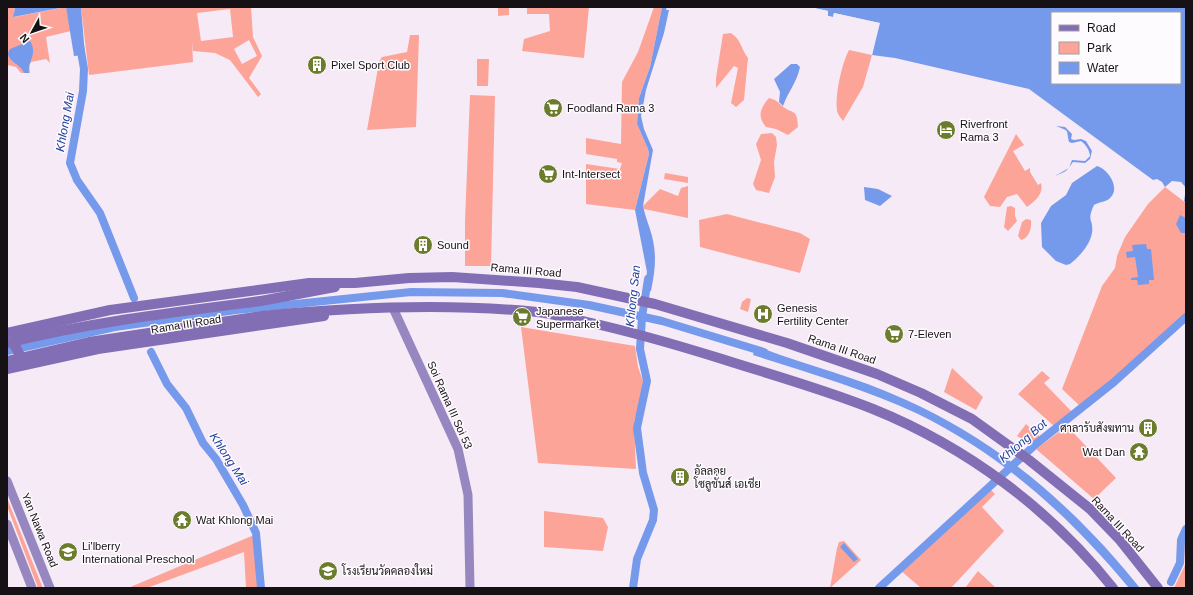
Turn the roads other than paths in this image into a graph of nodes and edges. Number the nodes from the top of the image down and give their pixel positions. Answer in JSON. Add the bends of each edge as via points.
{"nodes":[{"id":1,"x":355,"y":283,"type":"junction"},
{"id":2,"x":392,"y":308,"type":"junction"},
{"id":3,"x":370,"y":309,"type":"junction"},
{"id":4,"x":21,"y":330,"type":"junction"},
{"id":5,"x":7,"y":334,"type":"edge"},
{"id":6,"x":13,"y":347,"type":"edge"},
{"id":7,"x":7,"y":361,"type":"edge"},
{"id":8,"x":30,"y":363,"type":"junction"},
{"id":9,"x":7,"y":369,"type":"edge"},
{"id":10,"x":7,"y":481,"type":"edge"},
{"id":11,"x":7,"y":524,"type":"edge"},
{"id":12,"x":32,"y":588,"type":"edge"},
{"id":13,"x":50,"y":588,"type":"edge"},
{"id":14,"x":470,"y":588,"type":"edge"},
{"id":15,"x":1113,"y":588,"type":"edge"},
{"id":16,"x":1158,"y":588,"type":"edge"}],
"edges":[{"from":1,"to":4,"type":"main road","name":"Rama III Road","via":[[308,283],[110,310]]},
{"from":1,"to":6,"type":"main road","name":"Rama III Road","bridge":true,"via":[[261,301],[124,318],[71,328]]},
{"from":1,"to":16,"type":"main road","name":"Rama III Road","via":[[409,278],[465,277],[577,287],[655,304],[787,343],[897,382],[972,419],[1029,460],[1090,509],[1119,539]]},
{"from":2,"to":3,"type":"main road","name":"Rama III Road"},
{"from":2,"to":14,"type":"street","name":"Soi Rama III Soi 53","via":[[458,449],[468,495]]},
{"from":2,"to":15,"type":"main road","name":"Rama III Road","via":[[466,306],[539,312],[632,331],[874,409],[932,437],[1005,482],[1066,536]]},
{"from":3,"to":7,"type":"main road","name":"Rama III Road","bridge":true,"via":[[316,310],[262,316],[89,342]]},
{"from":3,"to":8,"type":"main road","name":"Rama III Road","via":[[98,349]]},
{"from":4,"to":5,"type":"main road","name":"Rama III Road"},
{"from":4,"to":6,"type":"main road"},
{"from":6,"to":8,"type":"main road"},
{"from":8,"to":9,"type":"main road","name":"Rama III Road"},
{"from":10,"to":13,"type":"street","name":"Yan Nawa Road"},
{"from":11,"to":12,"type":"street"}]}
